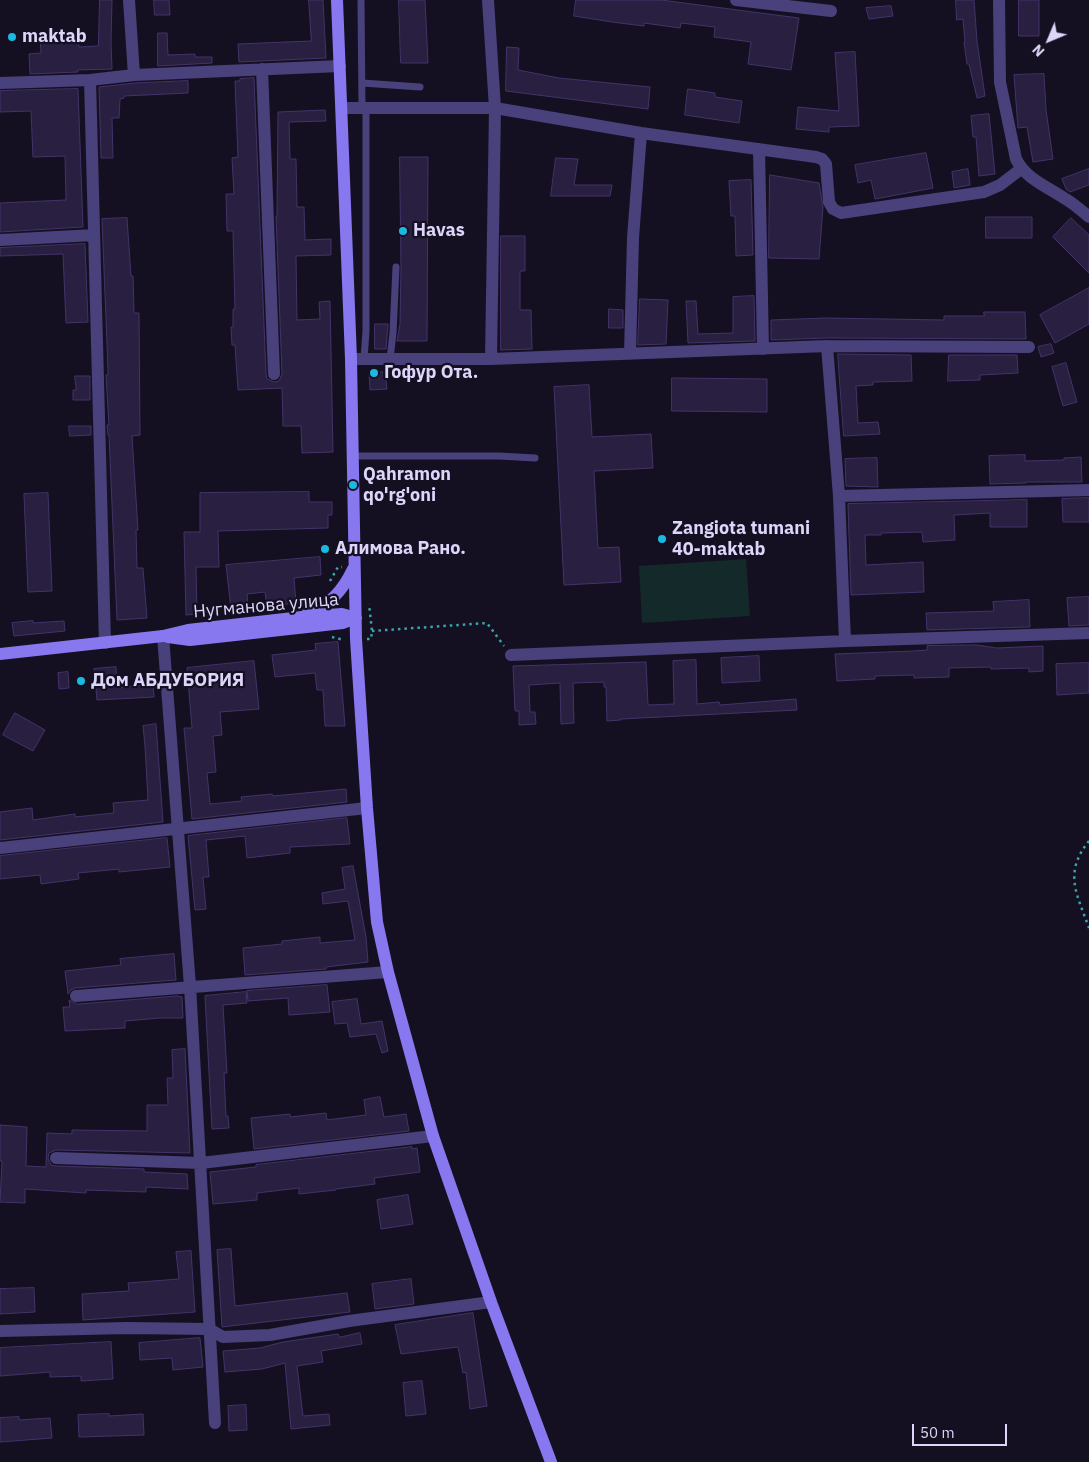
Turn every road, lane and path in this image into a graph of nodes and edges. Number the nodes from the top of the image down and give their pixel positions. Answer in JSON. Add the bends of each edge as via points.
{"nodes":[{"id":1,"x":129,"y":0,"type":"edge"},
{"id":2,"x":337,"y":0,"type":"edge"},
{"id":3,"x":361,"y":0,"type":"edge"},
{"id":4,"x":488,"y":0,"type":"edge"},
{"id":5,"x":736,"y":0,"type":"edge"},
{"id":6,"x":999,"y":0,"type":"edge"},
{"id":7,"x":831,"y":11,"type":"dead end"},
{"id":8,"x":340,"y":66,"type":"junction"},
{"id":9,"x":262,"y":69,"type":"junction"},
{"id":10,"x":134,"y":75,"type":"junction"},
{"id":11,"x":90,"y":80,"type":"junction"},
{"id":12,"x":0,"y":83,"type":"edge"},
{"id":13,"x":362,"y":83,"type":"junction"},
{"id":14,"x":420,"y":88,"type":"dead end"},
{"id":15,"x":342,"y":108,"type":"junction"},
{"id":16,"x":364,"y":108,"type":"junction"},
{"id":17,"x":495,"y":108,"type":"junction"},
{"id":18,"x":642,"y":133,"type":"junction"},
{"id":19,"x":759,"y":149,"type":"junction"},
{"id":20,"x":1021,"y":169,"type":"junction"},
{"id":21,"x":1089,"y":201,"type":"edge"},
{"id":22,"x":1076,"y":207,"type":"junction"},
{"id":23,"x":1089,"y":217,"type":"edge"},
{"id":24,"x":94,"y":235,"type":"junction"},
{"id":25,"x":0,"y":240,"type":"edge"},
{"id":26,"x":396,"y":268,"type":"dead end"},
{"id":27,"x":827,"y":346,"type":"junction"},
{"id":28,"x":1029,"y":347,"type":"dead end"},
{"id":29,"x":762,"y":349,"type":"junction"},
{"id":30,"x":630,"y":354,"type":"junction"},
{"id":31,"x":357,"y":359,"type":"junction"},
{"id":32,"x":390,"y":359,"type":"junction"},
{"id":33,"x":491,"y":359,"type":"junction"},
{"id":34,"x":274,"y":374,"type":"dead end"},
{"id":35,"x":353,"y":456,"type":"junction"},
{"id":36,"x":534,"y":458,"type":"dead end"},
{"id":37,"x":1089,"y":490,"type":"edge"},
{"id":38,"x":839,"y":496,"type":"junction"},
{"id":39,"x":354,"y":567,"type":"junction"},
{"id":40,"x":302,"y":618,"type":"junction"},
{"id":41,"x":356,"y":618,"type":"junction"},
{"id":42,"x":372,"y":631,"type":"dead end"},
{"id":43,"x":1089,"y":633,"type":"edge"},
{"id":44,"x":163,"y":636,"type":"junction"},
{"id":45,"x":845,"y":641,"type":"junction"},
{"id":46,"x":105,"y":643,"type":"junction"},
{"id":47,"x":0,"y":654,"type":"edge"},
{"id":48,"x":511,"y":655,"type":"joint"},
{"id":49,"x":367,"y":808,"type":"junction"},
{"id":50,"x":177,"y":828,"type":"junction"},
{"id":51,"x":1089,"y":840,"type":"edge"},
{"id":52,"x":0,"y":848,"type":"edge"},
{"id":53,"x":1089,"y":928,"type":"edge"},
{"id":54,"x":388,"y":972,"type":"junction"},
{"id":55,"x":190,"y":986,"type":"junction"},
{"id":56,"x":76,"y":996,"type":"dead end"},
{"id":57,"x":433,"y":1136,"type":"junction"},
{"id":58,"x":56,"y":1158,"type":"dead end"},
{"id":59,"x":201,"y":1163,"type":"junction"},
{"id":60,"x":491,"y":1302,"type":"junction"},
{"id":61,"x":209,"y":1329,"type":"junction"},
{"id":62,"x":0,"y":1331,"type":"edge"},
{"id":63,"x":215,"y":1423,"type":"dead end"},
{"id":64,"x":551,"y":1462,"type":"edge"}],
"edges":[{"from":1,"to":10,"type":"street"},
{"from":2,"to":8,"type":"main road"},
{"from":3,"to":13,"type":"lane"},
{"from":4,"to":17,"type":"street"},
{"from":5,"to":7,"type":"street"},
{"from":6,"to":20,"type":"street","via":[[1000,82],[1016,159]]},
{"from":8,"to":9,"type":"street"},
{"from":8,"to":15,"type":"main road"},
{"from":9,"to":10,"type":"street"},
{"from":9,"to":34,"type":"street"},
{"from":10,"to":11,"type":"street"},
{"from":11,"to":12,"type":"street"},
{"from":11,"to":24,"type":"street"},
{"from":13,"to":14,"type":"lane"},
{"from":13,"to":16,"type":"lane"},
{"from":15,"to":16,"type":"street"},
{"from":15,"to":31,"type":"main road"},
{"from":16,"to":17,"type":"street"},
{"from":16,"to":31,"type":"lane","via":[[366,331]]},
{"from":17,"to":18,"type":"street"},
{"from":17,"to":33,"type":"street"},
{"from":18,"to":19,"type":"street"},
{"from":18,"to":30,"type":"street","via":[[633,238]]},
{"from":19,"to":20,"type":"street","via":[[822,159],[826,164],[829,202],[832,209],[841,213],[984,192],[1000,185]]},
{"from":19,"to":29,"type":"street"},
{"from":20,"to":22,"type":"street"},
{"from":21,"to":22,"type":"street"},
{"from":22,"to":23,"type":"street"},
{"from":24,"to":25,"type":"street"},
{"from":24,"to":46,"type":"street"},
{"from":26,"to":32,"type":"lane"},
{"from":27,"to":28,"type":"street"},
{"from":27,"to":29,"type":"street"},
{"from":27,"to":38,"type":"street"},
{"from":29,"to":30,"type":"street"},
{"from":30,"to":33,"type":"street"},
{"from":31,"to":32,"type":"street"},
{"from":31,"to":35,"type":"main road"},
{"from":32,"to":33,"type":"street"},
{"from":35,"to":36,"type":"lane"},
{"from":35,"to":39,"type":"main road"},
{"from":37,"to":38,"type":"street"},
{"from":38,"to":45,"type":"street"},
{"from":39,"to":40,"type":"main road","via":[[338,594]]},
{"from":39,"to":41,"type":"main road"},
{"from":40,"to":41,"type":"main road","name":"Нугманова улица","via":[[342,614]]},
{"from":40,"to":44,"type":"main road","name":"Нугманова улица","via":[[188,630]]},
{"from":41,"to":44,"type":"main road","name":"Нугманова улица","via":[[343,624],[190,640]]},
{"from":41,"to":49,"type":"main road"},
{"from":42,"to":48,"type":"path","via":[[486,623]]},
{"from":43,"to":45,"type":"street"},
{"from":44,"to":46,"type":"main road","name":"Нугманова улица"},
{"from":44,"to":50,"type":"street"},
{"from":45,"to":48,"type":"street"},
{"from":46,"to":47,"type":"main road","name":"Нугманова улица"},
{"from":49,"to":50,"type":"street"},
{"from":49,"to":54,"type":"main road","via":[[377,922]]},
{"from":50,"to":52,"type":"street"},
{"from":50,"to":55,"type":"street"},
{"from":51,"to":53,"type":"path","via":[[1075,866],[1073,881]]},
{"from":54,"to":55,"type":"street"},
{"from":54,"to":57,"type":"main road"},
{"from":55,"to":56,"type":"street"},
{"from":55,"to":59,"type":"street"},
{"from":57,"to":59,"type":"street"},
{"from":57,"to":60,"type":"main road"},
{"from":58,"to":59,"type":"street"},
{"from":59,"to":61,"type":"street"},
{"from":60,"to":61,"type":"street","via":[[270,1334],[223,1337]]},
{"from":60,"to":64,"type":"main road"},
{"from":61,"to":62,"type":"street"},
{"from":61,"to":63,"type":"street"}]}
